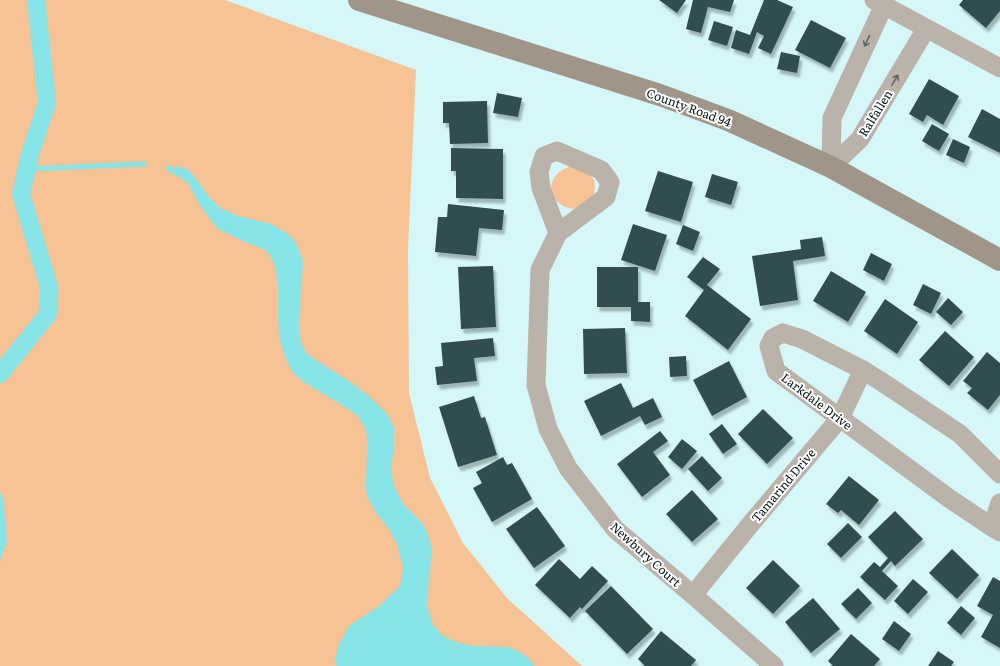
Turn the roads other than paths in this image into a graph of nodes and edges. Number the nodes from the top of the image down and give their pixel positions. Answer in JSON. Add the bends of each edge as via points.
{"nodes":[{"id":1,"x":359,"y":0,"type":"edge"},
{"id":2,"x":879,"y":3,"type":"edge"},
{"id":3,"x":926,"y":29,"type":"junction"},
{"id":4,"x":1000,"y":68,"type":"edge"},
{"id":5,"x":831,"y":167,"type":"junction"},
{"id":6,"x":558,"y":233,"type":"dead end"},
{"id":7,"x":1000,"y":260,"type":"edge"},
{"id":8,"x":863,"y":370,"type":"junction"},
{"id":9,"x":840,"y":418,"type":"junction"},
{"id":10,"x":1000,"y":474,"type":"edge"},
{"id":11,"x":1000,"y":503,"type":"edge"},
{"id":12,"x":996,"y":529,"type":"edge"},
{"id":13,"x":693,"y":595,"type":"junction"},
{"id":14,"x":774,"y":666,"type":"edge"}],
"edges":[{"from":1,"to":5,"type":"street","name":"County Road 94","via":[[660,95],[728,120]]},
{"from":2,"to":3,"type":"street"},
{"from":2,"to":5,"type":"street","one_way":true,"via":[[832,118]]},
{"from":3,"to":4,"type":"street"},
{"from":5,"to":3,"type":"street","name":"Ralfallen","one_way":true,"via":[[860,139]]},
{"from":5,"to":7,"type":"street","name":"County Road 94"},
{"from":6,"to":13,"type":"street","name":"Newbury Court","via":[[540,270],[536,385],[548,429],[568,468],[615,529]]},
{"from":8,"to":9,"type":"street","name":"Tamarind Drive"},
{"from":8,"to":9,"type":"street","name":"Larkdale Drive","via":[[783,332],[773,338],[769,346],[776,370]]},
{"from":8,"to":10,"type":"street","name":"Larkdale Drive","via":[[960,434]]},
{"from":9,"to":12,"type":"street","name":"Larkdale Drive","via":[[950,499]]},
{"from":9,"to":13,"type":"street","name":"Tamarind Drive"},
{"from":11,"to":12,"type":"street","name":"Larkdale Drive"},
{"from":13,"to":14,"type":"street","name":"Newbury Court"}]}
